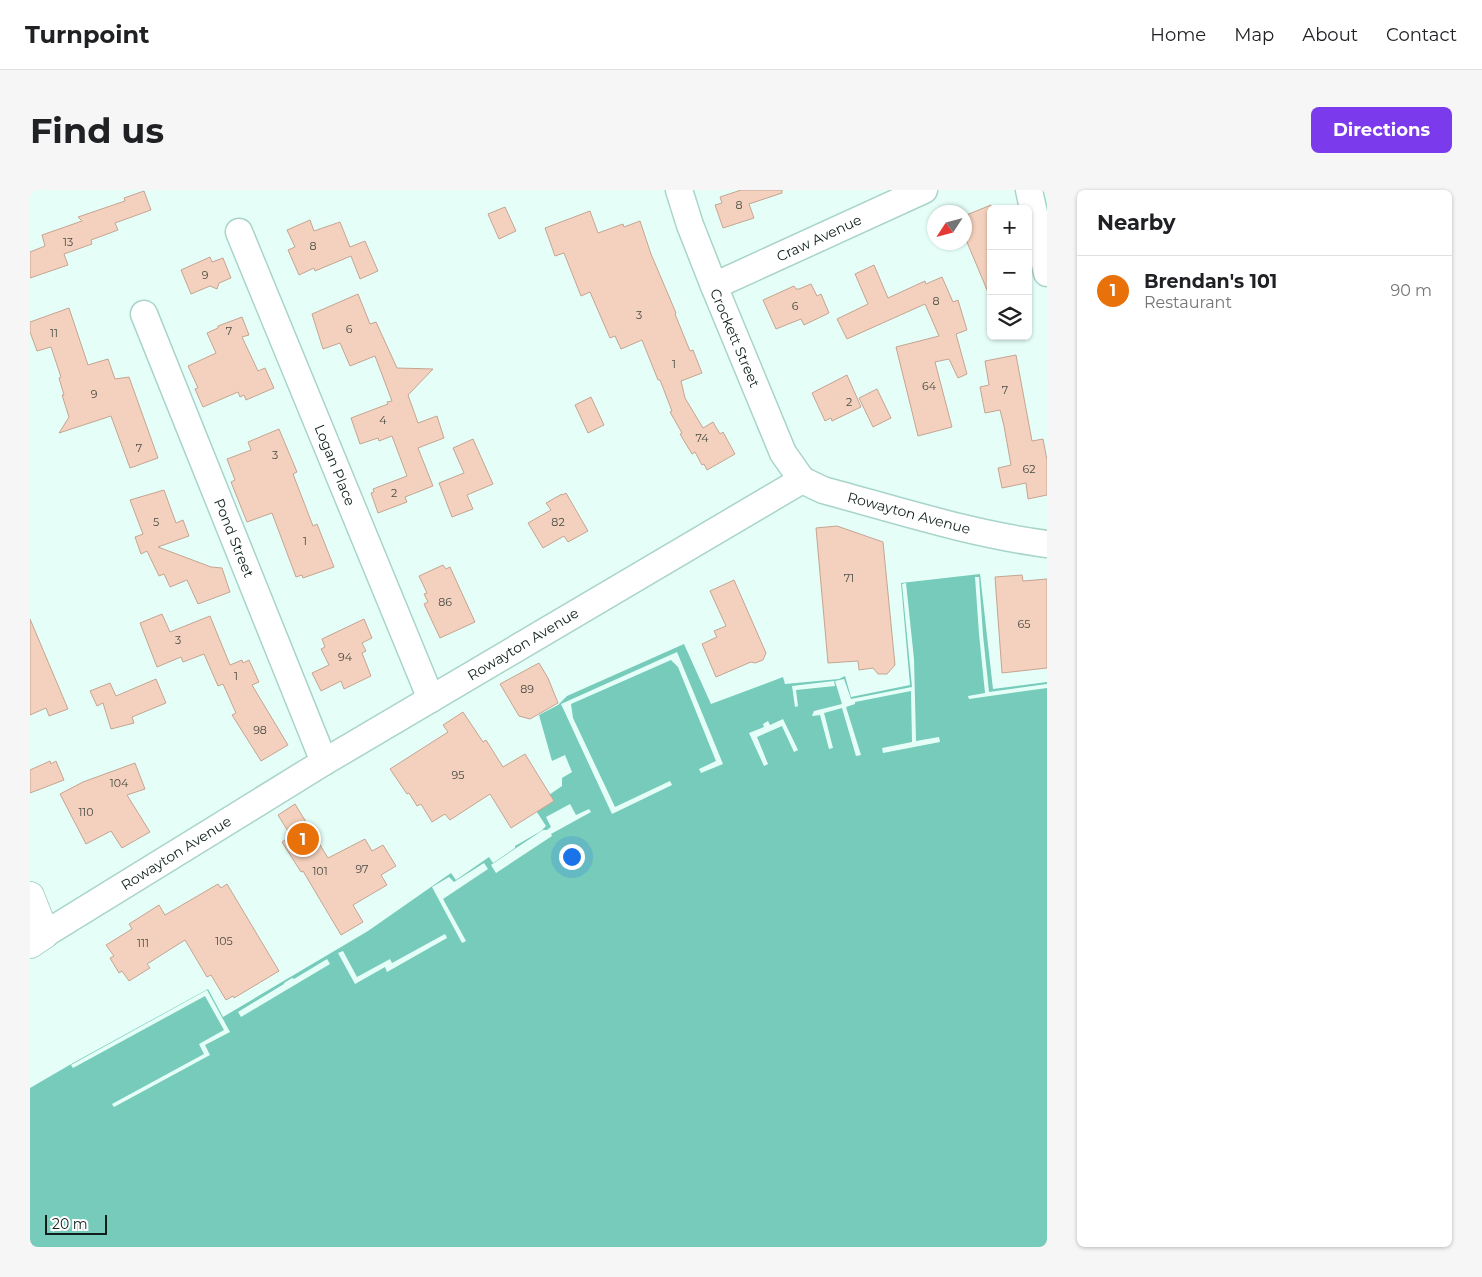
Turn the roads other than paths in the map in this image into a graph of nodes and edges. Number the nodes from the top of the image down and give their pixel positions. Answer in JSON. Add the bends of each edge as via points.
{"nodes":[{"id":1,"x":679,"y":190,"type":"edge"},
{"id":2,"x":924,"y":190,"type":"edge"},
{"id":3,"x":1029,"y":190,"type":"edge"},
{"id":4,"x":239,"y":232,"type":"dead end"},
{"id":5,"x":1047,"y":273,"type":"edge"},
{"id":6,"x":714,"y":286,"type":"junction"},
{"id":7,"x":144,"y":314,"type":"dead end"},
{"id":8,"x":802,"y":480,"type":"junction"},
{"id":9,"x":1047,"y":544,"type":"edge"},
{"id":10,"x":431,"y":699,"type":"junction"},
{"id":11,"x":324,"y":762,"type":"junction"},
{"id":12,"x":30,"y":896,"type":"edge"},
{"id":13,"x":37,"y":939,"type":"edge"}],
"edges":[{"from":1,"to":6,"type":"street","name":"Crockett Street"},
{"from":2,"to":6,"type":"street","name":"Craw Avenue"},
{"from":3,"to":5,"type":"street"},
{"from":4,"to":10,"type":"street","name":"Logan Place"},
{"from":6,"to":8,"type":"street","name":"Crockett Street","via":[[783,453]]},
{"from":7,"to":11,"type":"street","name":"Pond Street"},
{"from":8,"to":9,"type":"street","name":"Rowayton Avenue","via":[[823,490],[966,529]]},
{"from":8,"to":10,"type":"street","name":"Rowayton Avenue"},
{"from":10,"to":11,"type":"street","name":"Rowayton Avenue"},
{"from":11,"to":13,"type":"street","name":"Rowayton Avenue"},
{"from":12,"to":13,"type":"main road"}]}
